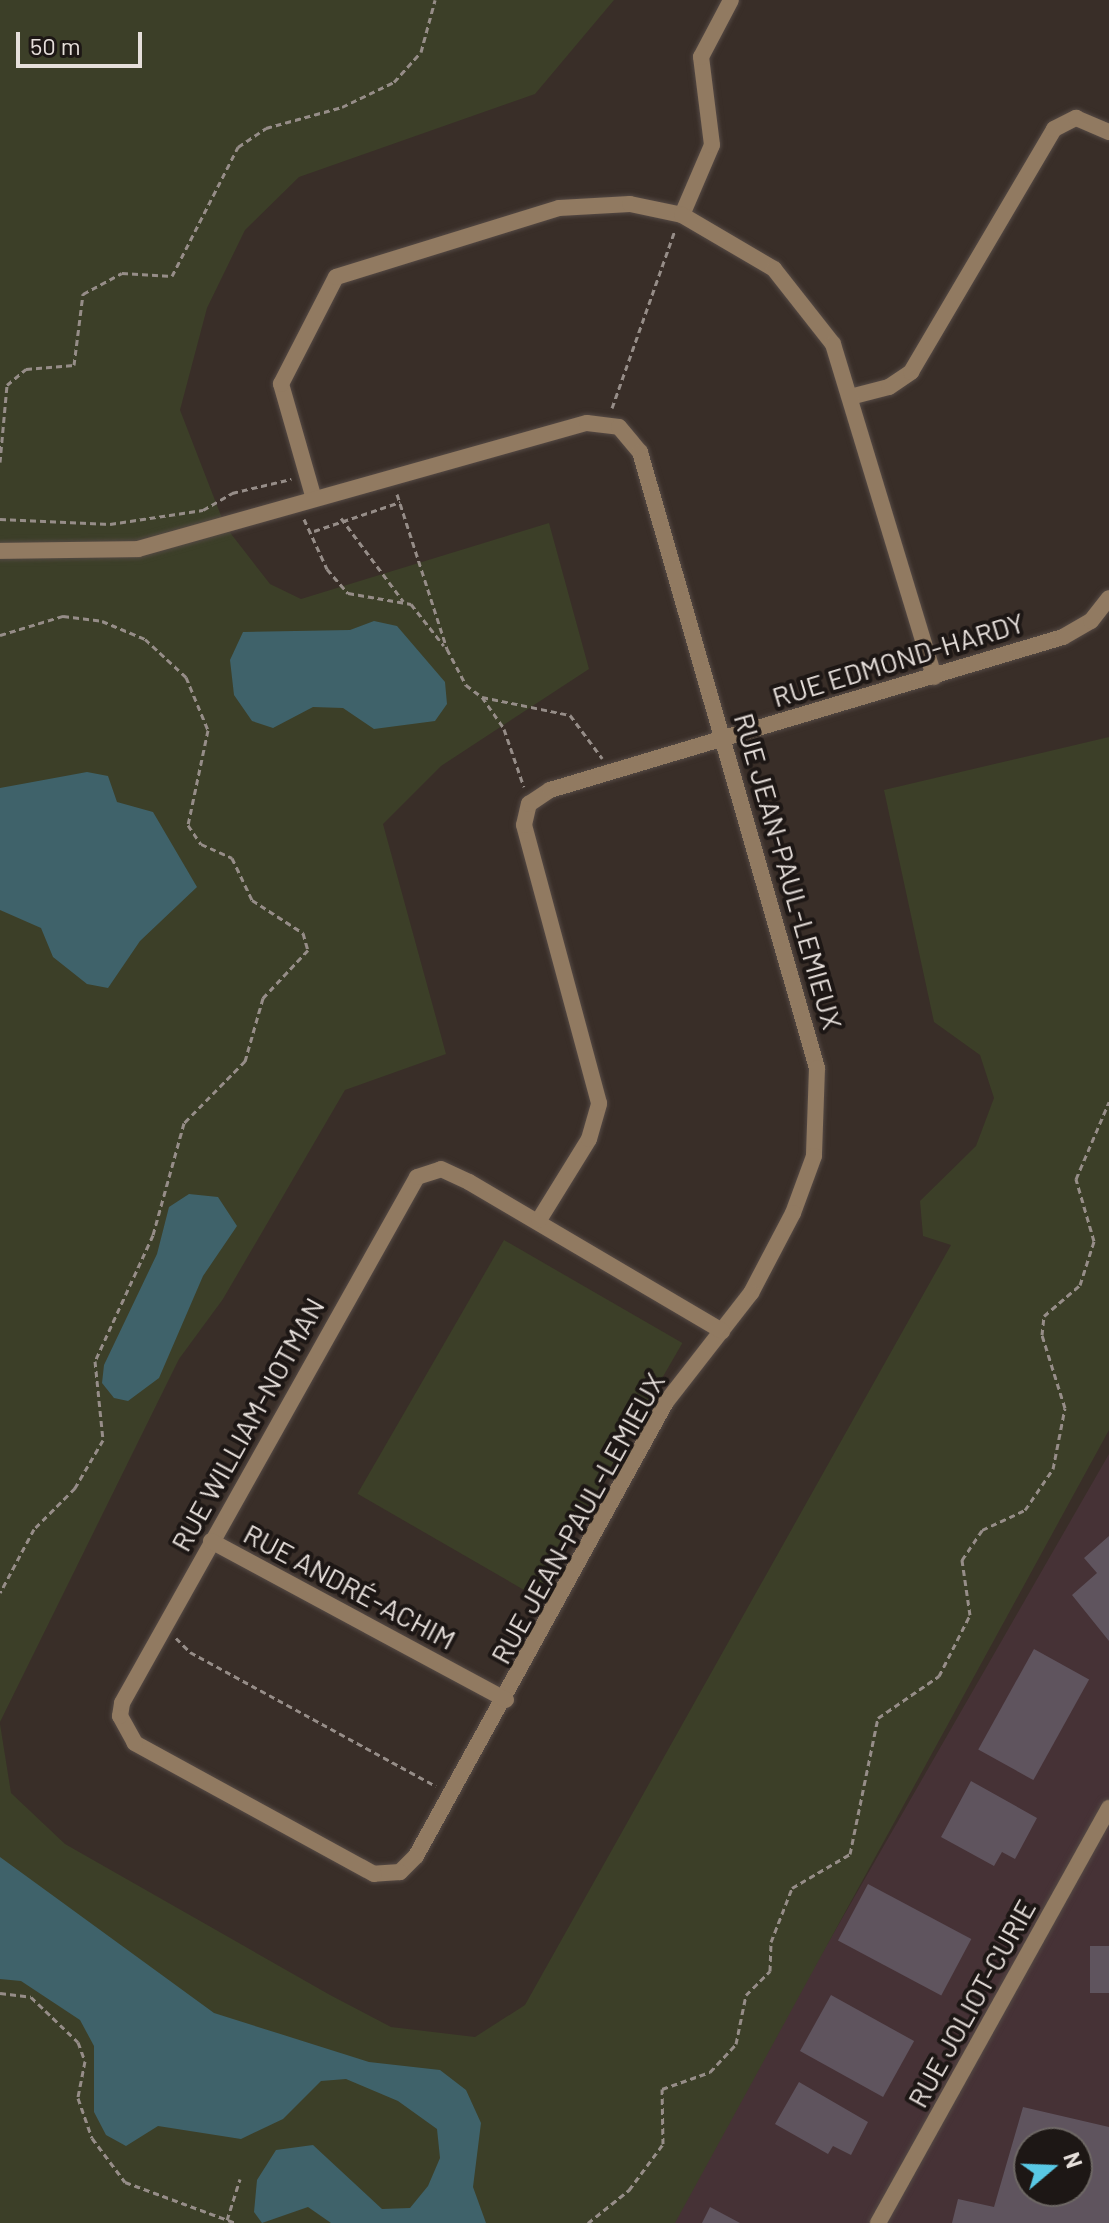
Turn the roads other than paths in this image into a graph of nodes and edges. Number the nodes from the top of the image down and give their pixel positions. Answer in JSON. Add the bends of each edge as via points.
{"nodes":[{"id":1,"x":731,"y":0,"type":"edge"},
{"id":2,"x":1109,"y":132,"type":"edge"},
{"id":3,"x":682,"y":215,"type":"junction"},
{"id":4,"x":850,"y":397,"type":"junction"},
{"id":5,"x":314,"y":499,"type":"junction"},
{"id":6,"x":0,"y":551,"type":"edge"},
{"id":7,"x":1109,"y":598,"type":"edge"},
{"id":8,"x":934,"y":677,"type":"junction"},
{"id":9,"x":723,"y":739,"type":"junction"},
{"id":10,"x":539,"y":1220,"type":"junction"},
{"id":11,"x":722,"y":1331,"type":"junction"},
{"id":12,"x":211,"y":1541,"type":"junction"},
{"id":13,"x":506,"y":1700,"type":"junction"},
{"id":14,"x":1109,"y":1808,"type":"edge"},
{"id":15,"x":400,"y":1872,"type":"joint"},
{"id":16,"x":878,"y":2223,"type":"edge"}],
"edges":[{"from":1,"to":3,"type":"street","via":[[701,57],[712,145]]},
{"from":2,"to":4,"type":"street","via":[[1076,118],[1054,129],[911,372],[889,387]]},
{"from":3,"to":4,"type":"street","via":[[774,269],[833,344]]},
{"from":3,"to":5,"type":"street","via":[[604,203],[559,208],[336,277],[281,384]]},
{"from":4,"to":8,"type":"street"},
{"from":5,"to":6,"type":"street","via":[[138,549]]},
{"from":5,"to":9,"type":"street","name":"RUE JEAN-PAUL-LEMIEUX","via":[[587,423],[611,424],[628,433],[640,452]]},
{"from":7,"to":8,"type":"street","name":"RUE EDMOND-HARDY","via":[[1091,621],[1063,637]]},
{"from":8,"to":9,"type":"street","name":"RUE EDMOND-HARDY"},
{"from":9,"to":10,"type":"street","name":"RUE EDMOND-HARDY","via":[[535,798],[524,825],[599,1103],[589,1139]]},
{"from":9,"to":11,"type":"street","name":"RUE JEAN-PAUL-LEMIEUX","via":[[813,1045],[820,1112],[802,1196],[751,1293]]},
{"from":10,"to":11,"type":"street","name":"RUE WILLIAM-NOTMAN"},
{"from":10,"to":12,"type":"street","name":"RUE WILLIAM-NOTMAN","via":[[441,1169],[417,1177]]},
{"from":11,"to":13,"type":"street","name":"RUE JEAN-PAUL-LEMIEUX","via":[[666,1402]]},
{"from":12,"to":13,"type":"street","name":"RUE ANDRÉ-ACHIM"},
{"from":12,"to":15,"type":"street","name":"RUE WILLIAM-NOTMAN","via":[[122,1703],[120,1716],[135,1743],[374,1874]]},
{"from":13,"to":15,"type":"street","name":"RUE JEAN-PAUL-LEMIEUX"},
{"from":14,"to":16,"type":"street","name":"RUE JOLIOT-CURIE"}]}
